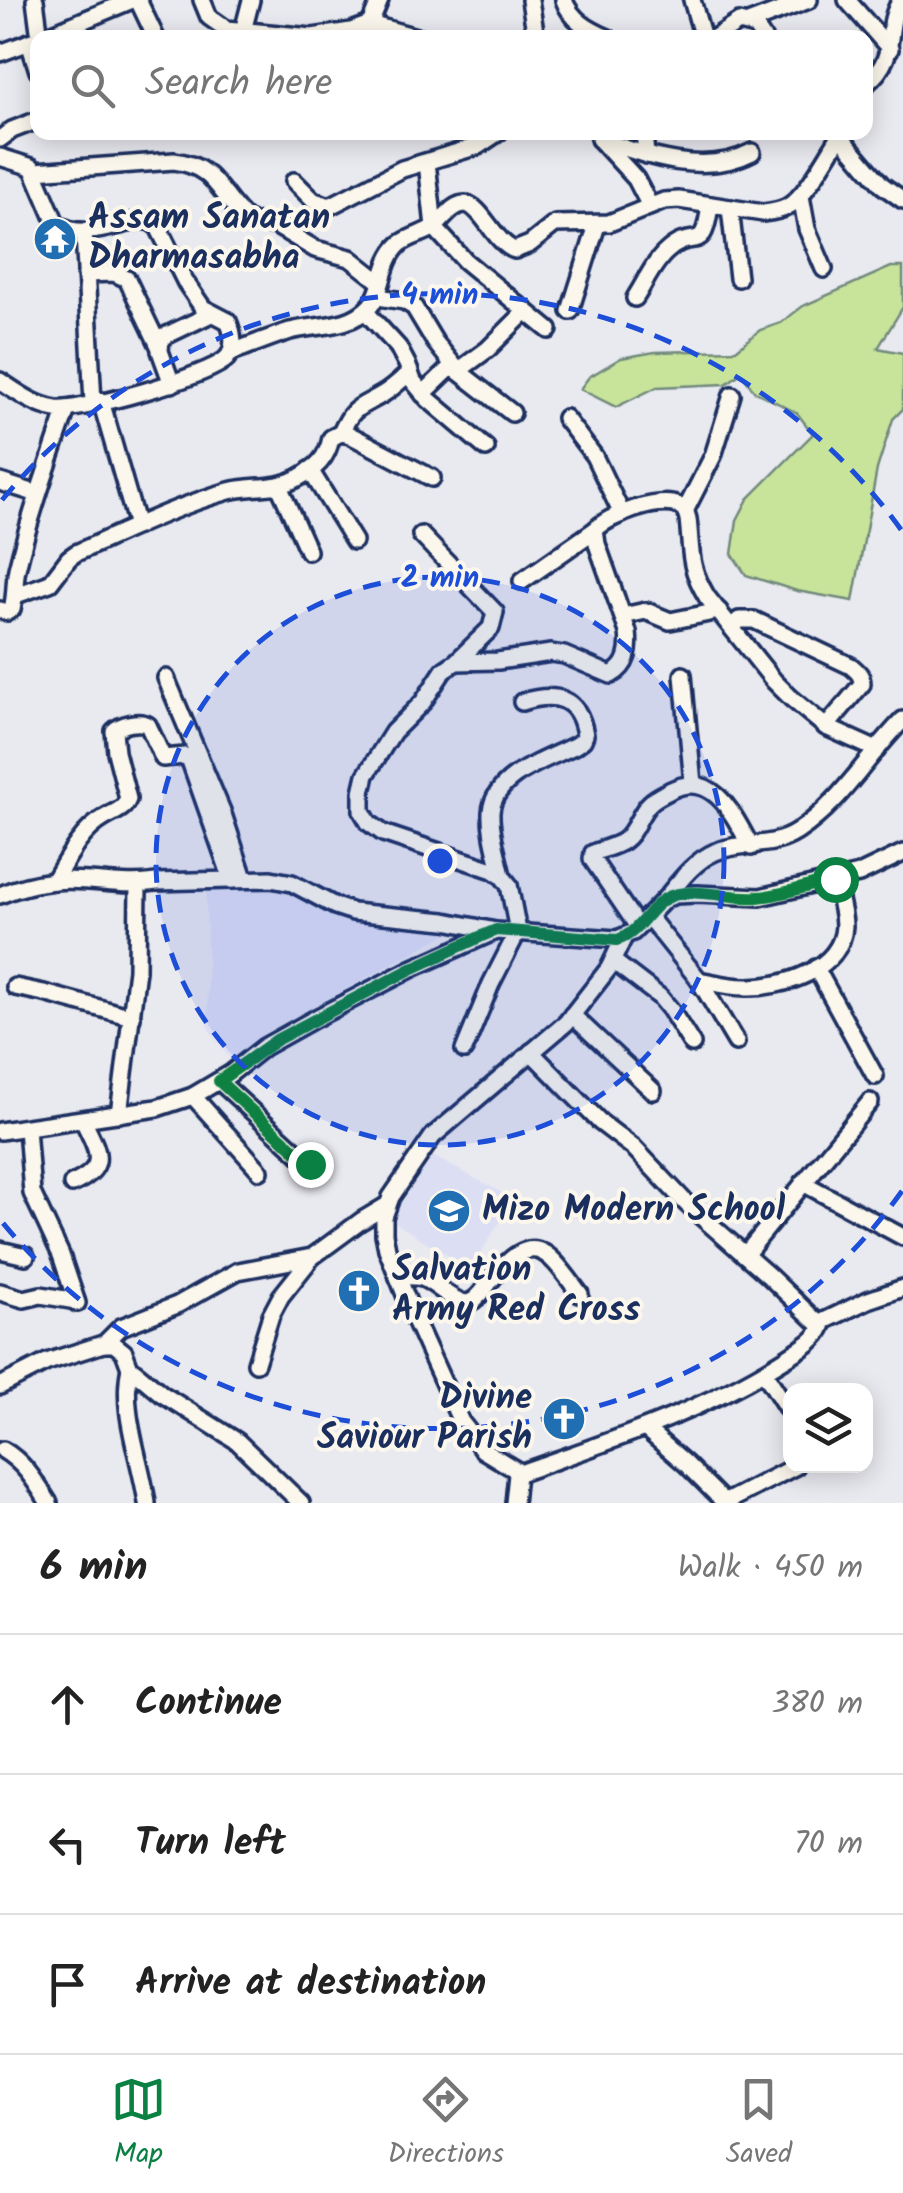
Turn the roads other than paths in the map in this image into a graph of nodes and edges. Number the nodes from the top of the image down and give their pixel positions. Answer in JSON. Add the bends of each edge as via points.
{"nodes":[{"id":1,"x":36,"y":0,"type":"edge"},
{"id":2,"x":84,"y":0,"type":"edge"},
{"id":3,"x":135,"y":0,"type":"edge"},
{"id":4,"x":202,"y":0,"type":"edge"},
{"id":5,"x":251,"y":0,"type":"edge"},
{"id":6,"x":380,"y":0,"type":"edge"},
{"id":7,"x":530,"y":0,"type":"edge"},
{"id":8,"x":564,"y":0,"type":"edge"},
{"id":9,"x":692,"y":0,"type":"edge"},
{"id":10,"x":847,"y":0,"type":"edge"},
{"id":11,"x":901,"y":0,"type":"edge"},
{"id":12,"x":801,"y":1,"type":"edge"},
{"id":13,"x":92,"y":16,"type":"junction"},
{"id":14,"x":748,"y":22,"type":"junction"},
{"id":15,"x":370,"y":24,"type":"junction"},
{"id":16,"x":37,"y":30,"type":"edge"},
{"id":17,"x":59,"y":30,"type":"edge"},
{"id":18,"x":152,"y":30,"type":"edge"},
{"id":19,"x":243,"y":30,"type":"joint"},
{"id":20,"x":354,"y":30,"type":"edge"},
{"id":21,"x":391,"y":30,"type":"edge"},
{"id":22,"x":535,"y":30,"type":"edge"},
{"id":23,"x":591,"y":30,"type":"edge"},
{"id":24,"x":700,"y":30,"type":"edge"},
{"id":25,"x":726,"y":30,"type":"edge"},
{"id":26,"x":758,"y":30,"type":"edge"},
{"id":27,"x":30,"y":42,"type":"edge"},
{"id":28,"x":890,"y":48,"type":"junction"},
{"id":29,"x":0,"y":53,"type":"edge"},
{"id":30,"x":873,"y":78,"type":"edge"},
{"id":31,"x":30,"y":123,"type":"edge"},
{"id":32,"x":0,"y":140,"type":"edge"},
{"id":33,"x":487,"y":140,"type":"edge"},
{"id":34,"x":599,"y":140,"type":"edge"},
{"id":35,"x":606,"y":140,"type":"edge"},
{"id":36,"x":645,"y":140,"type":"edge"},
{"id":37,"x":840,"y":140,"type":"edge"},
{"id":38,"x":845,"y":140,"type":"edge"},
{"id":39,"x":752,"y":152,"type":"dead end"},
{"id":40,"x":646,"y":155,"type":"junction"},
{"id":41,"x":0,"y":158,"type":"edge"},
{"id":42,"x":427,"y":162,"type":"junction"},
{"id":43,"x":35,"y":171,"type":"junction"},
{"id":44,"x":294,"y":181,"type":"dead end"},
{"id":45,"x":903,"y":200,"type":"edge"},
{"id":46,"x":710,"y":205,"type":"junction"},
{"id":47,"x":650,"y":206,"type":"junction"},
{"id":48,"x":802,"y":206,"type":"junction"},
{"id":49,"x":730,"y":208,"type":"junction"},
{"id":50,"x":597,"y":225,"type":"junction"},
{"id":51,"x":434,"y":227,"type":"junction"},
{"id":52,"x":84,"y":232,"type":"junction"},
{"id":53,"x":824,"y":269,"type":"dead end"},
{"id":54,"x":86,"y":274,"type":"junction"},
{"id":55,"x":738,"y":278,"type":"dead end"},
{"id":56,"x":379,"y":289,"type":"junction"},
{"id":57,"x":636,"y":298,"type":"dead end"},
{"id":58,"x":365,"y":311,"type":"junction"},
{"id":59,"x":526,"y":311,"type":"junction"},
{"id":60,"x":570,"y":312,"type":"dead end"},
{"id":61,"x":211,"y":314,"type":"junction"},
{"id":62,"x":549,"y":330,"type":"dead end"},
{"id":63,"x":159,"y":346,"type":"junction"},
{"id":64,"x":232,"y":352,"type":"junction"},
{"id":65,"x":456,"y":368,"type":"junction"},
{"id":66,"x":410,"y":372,"type":"junction"},
{"id":67,"x":0,"y":381,"type":"edge"},
{"id":68,"x":172,"y":384,"type":"junction"},
{"id":69,"x":423,"y":394,"type":"junction"},
{"id":70,"x":732,"y":394,"type":"dead end"},
{"id":71,"x":97,"y":402,"type":"junction"},
{"id":72,"x":67,"y":409,"type":"junction"},
{"id":73,"x":512,"y":413,"type":"dead end"},
{"id":74,"x":565,"y":418,"type":"dead end"},
{"id":75,"x":341,"y":433,"type":"junction"},
{"id":76,"x":486,"y":448,"type":"dead end"},
{"id":77,"x":310,"y":470,"type":"junction"},
{"id":78,"x":432,"y":478,"type":"dead end"},
{"id":79,"x":0,"y":482,"type":"edge"},
{"id":80,"x":278,"y":486,"type":"junction"},
{"id":81,"x":38,"y":494,"type":"junction"},
{"id":82,"x":685,"y":511,"type":"junction"},
{"id":83,"x":622,"y":514,"type":"junction"},
{"id":84,"x":137,"y":526,"type":"junction"},
{"id":85,"x":595,"y":530,"type":"junction"},
{"id":86,"x":420,"y":535,"type":"dead end"},
{"id":87,"x":354,"y":540,"type":"dead end"},
{"id":88,"x":308,"y":551,"type":"dead end"},
{"id":89,"x":522,"y":581,"type":"dead end"},
{"id":90,"x":16,"y":595,"type":"junction"},
{"id":91,"x":0,"y":610,"type":"edge"},
{"id":92,"x":718,"y":612,"type":"junction"},
{"id":93,"x":623,"y":616,"type":"junction"},
{"id":94,"x":732,"y":628,"type":"junction"},
{"id":95,"x":456,"y":662,"type":"junction"},
{"id":96,"x":683,"y":675,"type":"dead end"},
{"id":97,"x":166,"y":678,"type":"dead end"},
{"id":98,"x":522,"y":702,"type":"dead end"},
{"id":99,"x":903,"y":720,"type":"edge"},
{"id":100,"x":826,"y":726,"type":"junction"},
{"id":101,"x":877,"y":750,"type":"junction"},
{"id":102,"x":693,"y":784,"type":"junction"},
{"id":103,"x":751,"y":846,"type":"junction"},
{"id":104,"x":896,"y":857,"type":"edge"},
{"id":105,"x":903,"y":871,"type":"edge"},
{"id":106,"x":502,"y":876,"type":"junction"},
{"id":107,"x":238,"y":879,"type":"junction"},
{"id":108,"x":835,"y":879,"type":"junction"},
{"id":109,"x":54,"y":881,"type":"junction"},
{"id":110,"x":138,"y":885,"type":"junction"},
{"id":111,"x":0,"y":895,"type":"edge"},
{"id":112,"x":664,"y":899,"type":"junction"},
{"id":113,"x":643,"y":922,"type":"junction"},
{"id":114,"x":496,"y":930,"type":"junction"},
{"id":115,"x":518,"y":932,"type":"junction"},
{"id":116,"x":622,"y":938,"type":"junction"},
{"id":117,"x":613,"y":961,"type":"junction"},
{"id":118,"x":816,"y":968,"type":"junction"},
{"id":119,"x":699,"y":980,"type":"junction"},
{"id":120,"x":15,"y":987,"type":"dead end"},
{"id":121,"x":572,"y":1015,"type":"junction"},
{"id":122,"x":132,"y":1018,"type":"junction"},
{"id":123,"x":736,"y":1042,"type":"dead end"},
{"id":124,"x":692,"y":1044,"type":"dead end"},
{"id":125,"x":464,"y":1050,"type":"dead end"},
{"id":126,"x":532,"y":1052,"type":"junction"},
{"id":127,"x":875,"y":1076,"type":"dead end"},
{"id":128,"x":219,"y":1081,"type":"junction"},
{"id":129,"x":653,"y":1090,"type":"dead end"},
{"id":130,"x":193,"y":1096,"type":"junction"},
{"id":131,"x":870,"y":1102,"type":"dead end"},
{"id":132,"x":119,"y":1114,"type":"junction"},
{"id":133,"x":83,"y":1120,"type":"junction"},
{"id":134,"x":26,"y":1128,"type":"junction"},
{"id":135,"x":0,"y":1130,"type":"edge"},
{"id":136,"x":310,"y":1164,"type":"dead end"},
{"id":137,"x":260,"y":1171,"type":"dead end"},
{"id":138,"x":804,"y":1183,"type":"junction"},
{"id":139,"x":72,"y":1184,"type":"dead end"},
{"id":140,"x":386,"y":1206,"type":"junction"},
{"id":141,"x":903,"y":1238,"type":"edge"},
{"id":142,"x":0,"y":1250,"type":"edge"},
{"id":143,"x":745,"y":1255,"type":"junction"},
{"id":144,"x":26,"y":1256,"type":"dead end"},
{"id":145,"x":312,"y":1256,"type":"junction"},
{"id":146,"x":398,"y":1277,"type":"junction"},
{"id":147,"x":903,"y":1288,"type":"edge"},
{"id":148,"x":0,"y":1292,"type":"edge"},
{"id":149,"x":580,"y":1294,"type":"dead end"},
{"id":150,"x":820,"y":1324,"type":"junction"},
{"id":151,"x":104,"y":1344,"type":"junction"},
{"id":152,"x":256,"y":1363,"type":"dead end"},
{"id":153,"x":130,"y":1368,"type":"junction"},
{"id":154,"x":764,"y":1372,"type":"junction"},
{"id":155,"x":0,"y":1386,"type":"edge"},
{"id":156,"x":783,"y":1402,"type":"edge"},
{"id":157,"x":646,"y":1429,"type":"junction"},
{"id":158,"x":3,"y":1450,"type":"dead end"},
{"id":159,"x":783,"y":1473,"type":"edge"},
{"id":160,"x":517,"y":1474,"type":"junction"},
{"id":161,"x":50,"y":1503,"type":"edge"},
{"id":162,"x":147,"y":1503,"type":"edge"},
{"id":163,"x":301,"y":1503,"type":"edge"},
{"id":164,"x":514,"y":1503,"type":"edge"},
{"id":165,"x":725,"y":1503,"type":"edge"}],
"edges":[{"from":1,"to":16,"type":"street"},
{"from":2,"to":13,"type":"street"},
{"from":3,"to":13,"type":"street"},
{"from":3,"to":18,"type":"street"},
{"from":4,"to":19,"type":"street","via":[[217,24]]},
{"from":5,"to":19,"type":"street"},
{"from":6,"to":15,"type":"street"},
{"from":7,"to":22,"type":"street"},
{"from":8,"to":23,"type":"street"},
{"from":9,"to":24,"type":"street"},
{"from":10,"to":28,"type":"street"},
{"from":11,"to":28,"type":"street"},
{"from":12,"to":14,"type":"street"},
{"from":13,"to":17,"type":"street"},
{"from":14,"to":25,"type":"street"},
{"from":14,"to":26,"type":"street"},
{"from":15,"to":20,"type":"street"},
{"from":15,"to":21,"type":"street"},
{"from":27,"to":29,"type":"street"},
{"from":28,"to":30,"type":"street"},
{"from":31,"to":32,"type":"street"},
{"from":33,"to":42,"type":"street"},
{"from":34,"to":47,"type":"street","via":[[636,179]]},
{"from":35,"to":40,"type":"street"},
{"from":36,"to":40,"type":"street"},
{"from":37,"to":48,"type":"street"},
{"from":38,"to":45,"type":"street"},
{"from":39,"to":40,"type":"street","via":[[709,164]]},
{"from":41,"to":43,"type":"street"},
{"from":42,"to":44,"type":"street","via":[[330,206],[314,201]]},
{"from":42,"to":51,"type":"street"},
{"from":43,"to":52,"type":"street","via":[[56,223]]},
{"from":43,"to":56,"type":"street","via":[[187,162],[209,174],[246,218],[350,258]]},
{"from":46,"to":47,"type":"street","via":[[679,200]]},
{"from":46,"to":49,"type":"street"},
{"from":46,"to":57,"type":"street","via":[[702,237],[670,248]]},
{"from":47,"to":50,"type":"street"},
{"from":48,"to":49,"type":"street","via":[[764,213]]},
{"from":48,"to":53,"type":"street"},
{"from":49,"to":55,"type":"street"},
{"from":50,"to":51,"type":"street","via":[[555,224],[515,250],[471,206],[462,204]]},
{"from":50,"to":60,"type":"street"},
{"from":51,"to":56,"type":"street","via":[[400,244]]},
{"from":51,"to":59,"type":"street"},
{"from":52,"to":54,"type":"street"},
{"from":52,"to":61,"type":"street","via":[[151,222]]},
{"from":54,"to":63,"type":"street","via":[[114,273],[127,280]]},
{"from":54,"to":71,"type":"street"},
{"from":56,"to":58,"type":"street"},
{"from":56,"to":65,"type":"street","via":[[414,307]]},
{"from":58,"to":64,"type":"street"},
{"from":58,"to":66,"type":"street","via":[[398,347]]},
{"from":59,"to":62,"type":"street"},
{"from":59,"to":65,"type":"street","via":[[488,349]]},
{"from":61,"to":63,"type":"street","via":[[167,334]]},
{"from":61,"to":64,"type":"street","via":[[231,325]]},
{"from":63,"to":68,"type":"street"},
{"from":64,"to":68,"type":"street"},
{"from":65,"to":69,"type":"street"},
{"from":65,"to":73,"type":"street"},
{"from":66,"to":69,"type":"street"},
{"from":66,"to":75,"type":"street","via":[[356,408]]},
{"from":67,"to":72,"type":"street","via":[[37,404]]},
{"from":68,"to":71,"type":"street"},
{"from":69,"to":76,"type":"street"},
{"from":70,"to":82,"type":"street","via":[[713,456]]},
{"from":71,"to":72,"type":"street"},
{"from":71,"to":84,"type":"street"},
{"from":72,"to":81,"type":"street"},
{"from":74,"to":83,"type":"street","via":[[594,456]]},
{"from":75,"to":77,"type":"street"},
{"from":75,"to":78,"type":"street"},
{"from":77,"to":80,"type":"street"},
{"from":77,"to":87,"type":"street"},
{"from":79,"to":81,"type":"street"},
{"from":80,"to":84,"type":"street","via":[[229,492]]},
{"from":80,"to":88,"type":"street"},
{"from":81,"to":90,"type":"street","via":[[15,576]]},
{"from":82,"to":83,"type":"street","via":[[656,504]]},
{"from":82,"to":92,"type":"street","via":[[692,568]]},
{"from":83,"to":85,"type":"street"},
{"from":84,"to":90,"type":"street","via":[[76,553],[50,583]]},
{"from":85,"to":89,"type":"street"},
{"from":85,"to":93,"type":"street"},
{"from":86,"to":95,"type":"street","via":[[495,612],[492,628]]},
{"from":90,"to":91,"type":"street","via":[[12,609]]},
{"from":92,"to":93,"type":"street","via":[[670,621],[646,612]]},
{"from":92,"to":94,"type":"street"},
{"from":93,"to":95,"type":"street","via":[[627,659],[611,675],[550,653]]},
{"from":94,"to":100,"type":"street","via":[[774,681]]},
{"from":94,"to":100,"type":"street","via":[[739,620],[754,620],[858,672],[862,684]]},
{"from":95,"to":106,"type":"street","via":[[375,757],[362,811],[383,833]]},
{"from":96,"to":102,"type":"street"},
{"from":97,"to":107,"type":"street","via":[[222,811]]},
{"from":98,"to":106,"type":"street","via":[[560,698],[578,713],[585,735],[499,792],[492,824]]},
{"from":99,"to":101,"type":"street"},
{"from":100,"to":101,"type":"street"},
{"from":101,"to":103,"type":"street","via":[[817,818],[778,842]]},
{"from":102,"to":103,"type":"street","via":[[728,807]]},
{"from":102,"to":113,"type":"street","via":[[654,800],[624,840],[593,853]]},
{"from":103,"to":112,"type":"street","via":[[714,852]]},
{"from":104,"to":105,"type":"street"},
{"from":104,"to":108,"type":"street"},
{"from":106,"to":115,"type":"street","via":[[510,885]]},
{"from":107,"to":109,"type":"street","via":[[189,758],[163,758],[141,722],[114,731],[127,804],[87,832]]},
{"from":107,"to":110,"type":"street"},
{"from":107,"to":114,"type":"street","via":[[292,883],[353,912]]},
{"from":108,"to":112,"type":"street","via":[[760,897]]},
{"from":108,"to":118,"type":"street","via":[[841,940]]},
{"from":109,"to":110,"type":"street"},
{"from":109,"to":111,"type":"street"},
{"from":110,"to":122,"type":"street"},
{"from":112,"to":113,"type":"street"},
{"from":113,"to":116,"type":"street"},
{"from":113,"to":119,"type":"street"},
{"from":114,"to":115,"type":"street"},
{"from":114,"to":128,"type":"street","via":[[316,1018]]},
{"from":115,"to":116,"type":"street"},
{"from":115,"to":125,"type":"street"},
{"from":116,"to":117,"type":"street"},
{"from":117,"to":121,"type":"street"},
{"from":117,"to":124,"type":"street","via":[[660,998]]},
{"from":118,"to":119,"type":"street","via":[[758,986]]},
{"from":118,"to":127,"type":"street"},
{"from":119,"to":123,"type":"street"},
{"from":120,"to":122,"type":"street"},
{"from":121,"to":126,"type":"street"},
{"from":121,"to":129,"type":"street"},
{"from":122,"to":132,"type":"street"},
{"from":126,"to":140,"type":"street","via":[[433,1136]]},
{"from":126,"to":143,"type":"street"},
{"from":128,"to":130,"type":"street"},
{"from":128,"to":136,"type":"street"},
{"from":130,"to":132,"type":"street"},
{"from":130,"to":137,"type":"street"},
{"from":131,"to":138,"type":"street"},
{"from":132,"to":133,"type":"street"},
{"from":133,"to":134,"type":"street"},
{"from":133,"to":139,"type":"street","via":[[98,1162]]},
{"from":134,"to":135,"type":"street"},
{"from":134,"to":148,"type":"street","via":[[32,1193],[76,1302]]},
{"from":138,"to":141,"type":"street"},
{"from":138,"to":143,"type":"street"},
{"from":140,"to":145,"type":"street"},
{"from":140,"to":146,"type":"street","via":[[384,1234]]},
{"from":142,"to":144,"type":"street"},
{"from":143,"to":150,"type":"street"},
{"from":145,"to":151,"type":"street","via":[[238,1271],[167,1310],[121,1326]]},
{"from":145,"to":152,"type":"street","via":[[271,1314]]},
{"from":146,"to":149,"type":"street","via":[[426,1279],[469,1303],[503,1266],[536,1249],[552,1257]]},
{"from":146,"to":160,"type":"street","via":[[461,1422],[483,1450]]},
{"from":147,"to":150,"type":"street"},
{"from":150,"to":154,"type":"street","via":[[812,1340]]},
{"from":151,"to":153,"type":"street","via":[[120,1347]]},
{"from":151,"to":155,"type":"street"},
{"from":153,"to":162,"type":"street","via":[[128,1405]]},
{"from":153,"to":163,"type":"street","via":[[225,1431]]},
{"from":154,"to":156,"type":"street"},
{"from":154,"to":157,"type":"street"},
{"from":157,"to":160,"type":"street"},
{"from":157,"to":165,"type":"street"},
{"from":158,"to":161,"type":"street"},
{"from":159,"to":165,"type":"street"},
{"from":160,"to":164,"type":"street"}]}
